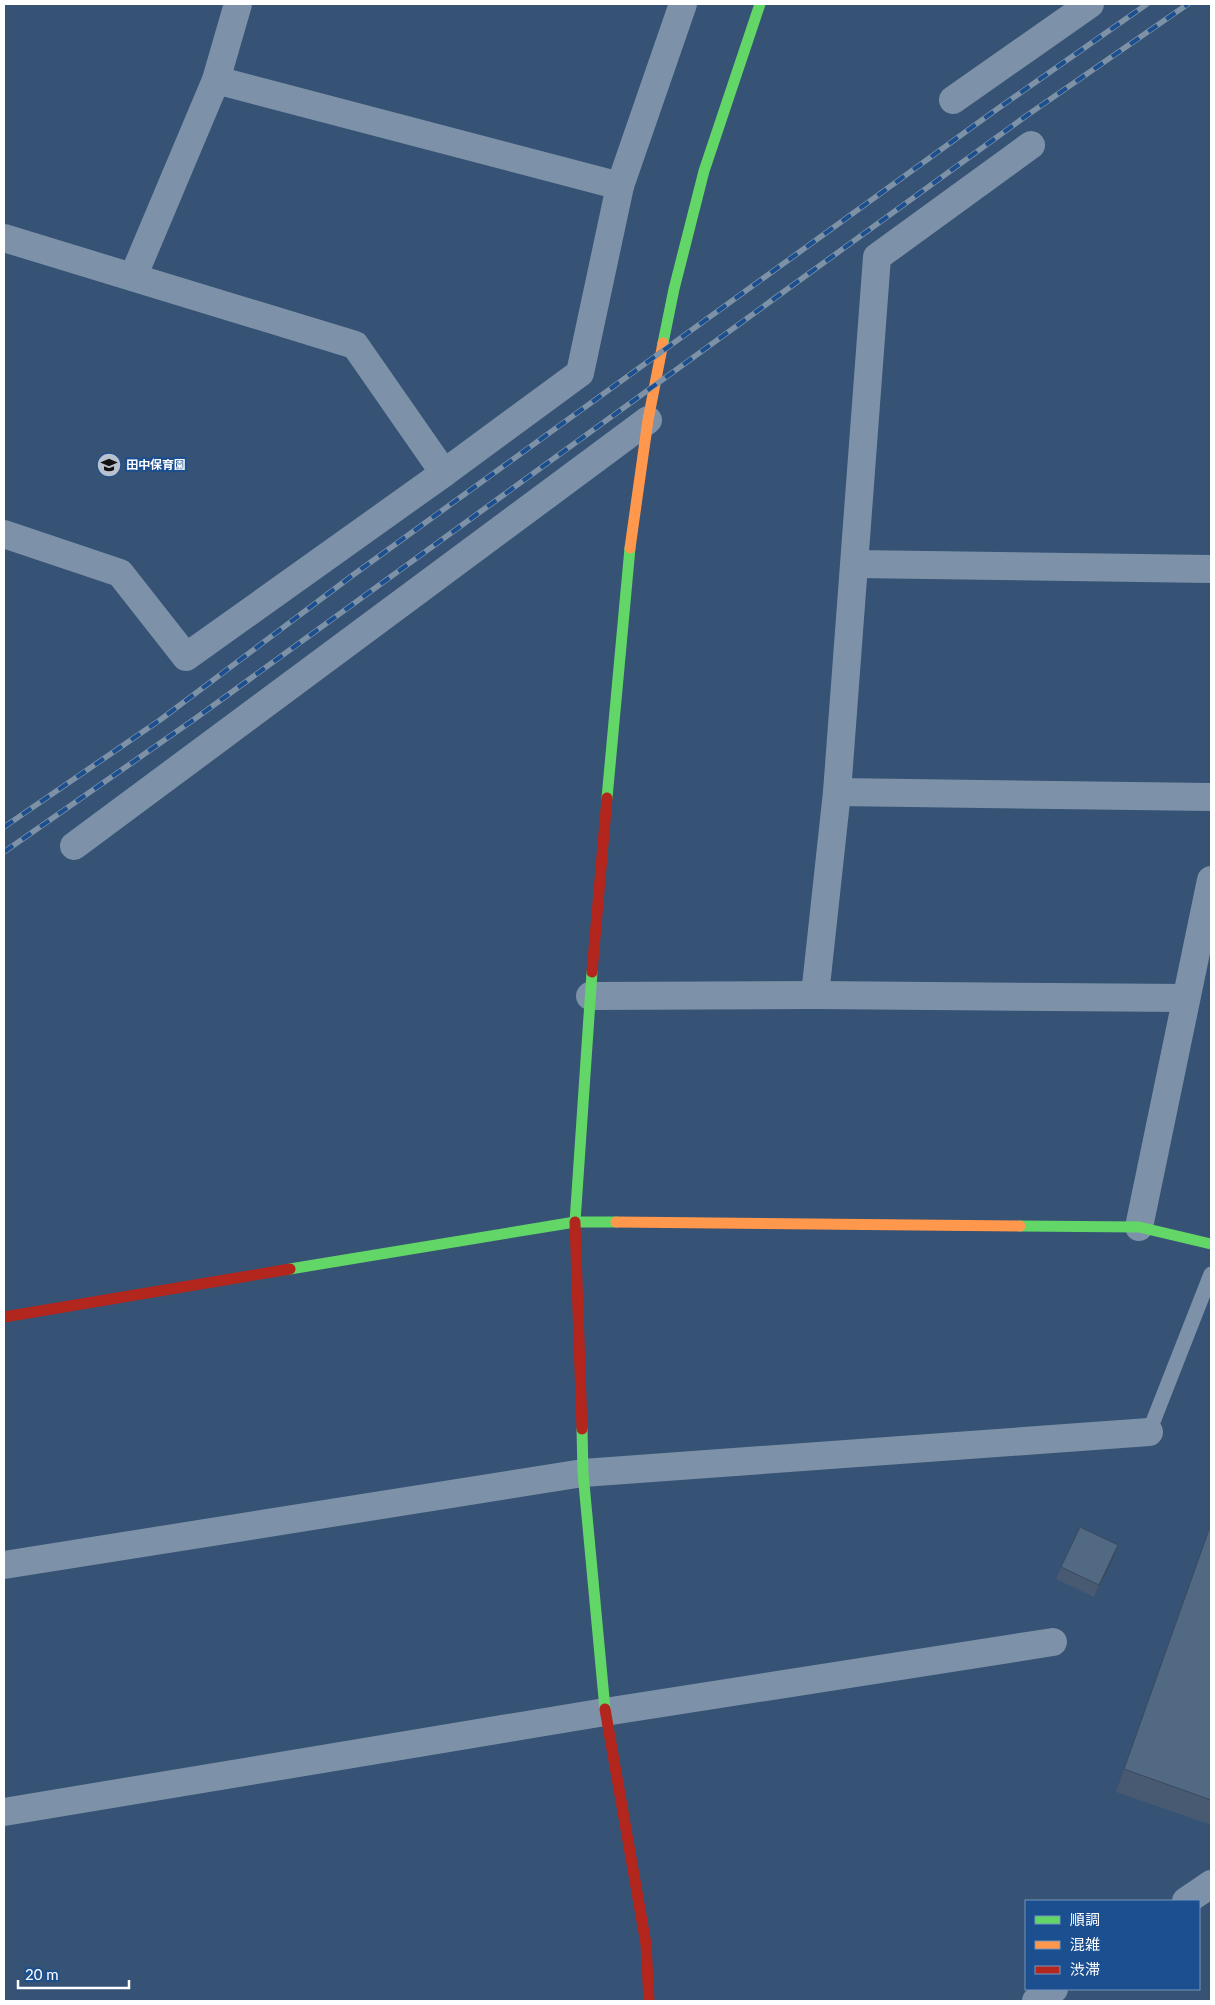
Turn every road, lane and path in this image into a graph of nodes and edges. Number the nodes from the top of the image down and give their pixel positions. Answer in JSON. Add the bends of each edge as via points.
{"nodes":[{"id":1,"x":238,"y":4,"type":"edge"},
{"id":2,"x":683,"y":4,"type":"edge"},
{"id":3,"x":760,"y":4,"type":"edge"},
{"id":4,"x":1090,"y":4,"type":"edge"},
{"id":5,"x":216,"y":80,"type":"junction"},
{"id":6,"x":953,"y":100,"type":"dead end"},
{"id":7,"x":1031,"y":145,"type":"dead end"},
{"id":8,"x":620,"y":186,"type":"junction"},
{"id":9,"x":4,"y":238,"type":"edge"},
{"id":10,"x":133,"y":278,"type":"junction"},
{"id":11,"x":648,"y":420,"type":"junction"},
{"id":12,"x":444,"y":473,"type":"junction"},
{"id":13,"x":4,"y":534,"type":"edge"},
{"id":14,"x":855,"y":564,"type":"junction"},
{"id":15,"x":1211,"y":569,"type":"edge"},
{"id":16,"x":836,"y":792,"type":"junction"},
{"id":17,"x":1211,"y":797,"type":"edge"},
{"id":18,"x":74,"y":846,"type":"dead end"},
{"id":19,"x":1211,"y":880,"type":"edge"},
{"id":20,"x":815,"y":995,"type":"junction"},
{"id":21,"x":590,"y":996,"type":"junction"},
{"id":22,"x":1186,"y":998,"type":"junction"},
{"id":23,"x":575,"y":1222,"type":"junction"},
{"id":24,"x":1138,"y":1227,"type":"junction"},
{"id":25,"x":1211,"y":1244,"type":"edge"},
{"id":26,"x":1211,"y":1274,"type":"edge"},
{"id":27,"x":4,"y":1317,"type":"edge"},
{"id":28,"x":1149,"y":1432,"type":"joint"},
{"id":29,"x":583,"y":1473,"type":"junction"},
{"id":30,"x":4,"y":1565,"type":"edge"},
{"id":31,"x":1053,"y":1642,"type":"dead end"},
{"id":32,"x":605,"y":1712,"type":"junction"},
{"id":33,"x":4,"y":1812,"type":"edge"},
{"id":34,"x":1211,"y":1884,"type":"edge"},
{"id":35,"x":1187,"y":1900,"type":"edge"},
{"id":36,"x":1052,"y":1990,"type":"edge"},
{"id":37,"x":649,"y":2001,"type":"edge"},
{"id":38,"x":1036,"y":2001,"type":"edge"}],
"edges":[{"from":1,"to":5,"type":"street"},
{"from":2,"to":8,"type":"street"},
{"from":3,"to":11,"type":"street","via":[[704,171],[674,289]]},
{"from":4,"to":6,"type":"street"},
{"from":5,"to":8,"type":"street"},
{"from":5,"to":10,"type":"street"},
{"from":7,"to":14,"type":"street","via":[[877,257]]},
{"from":8,"to":12,"type":"street","via":[[580,373]]},
{"from":9,"to":10,"type":"street"},
{"from":10,"to":12,"type":"street","via":[[355,345]]},
{"from":11,"to":18,"type":"street"},
{"from":11,"to":21,"type":"street","via":[[628,552]]},
{"from":12,"to":13,"type":"street","via":[[186,657],[120,573]]},
{"from":14,"to":15,"type":"street"},
{"from":14,"to":16,"type":"street"},
{"from":16,"to":17,"type":"street"},
{"from":16,"to":20,"type":"street"},
{"from":19,"to":22,"type":"street"},
{"from":20,"to":21,"type":"street"},
{"from":20,"to":22,"type":"street"},
{"from":21,"to":23,"type":"street"},
{"from":22,"to":24,"type":"street"},
{"from":23,"to":24,"type":"street"},
{"from":23,"to":27,"type":"street"},
{"from":23,"to":29,"type":"street"},
{"from":24,"to":25,"type":"street"},
{"from":26,"to":28,"type":"lane"},
{"from":28,"to":29,"type":"street"},
{"from":29,"to":30,"type":"street"},
{"from":29,"to":32,"type":"street"},
{"from":31,"to":32,"type":"street"},
{"from":32,"to":33,"type":"street"},
{"from":32,"to":37,"type":"street","via":[[646,1944]]},
{"from":34,"to":35,"type":"street"},
{"from":36,"to":38,"type":"street"}]}
